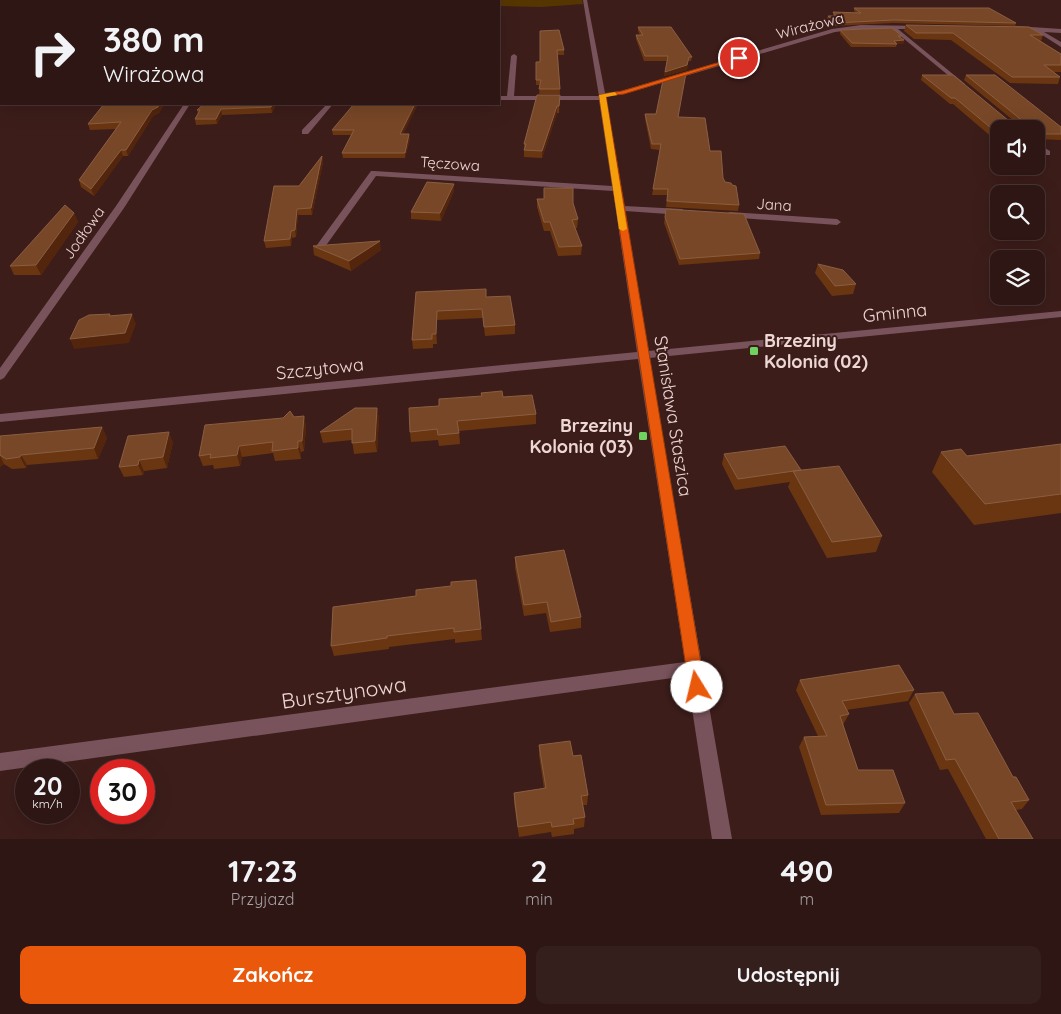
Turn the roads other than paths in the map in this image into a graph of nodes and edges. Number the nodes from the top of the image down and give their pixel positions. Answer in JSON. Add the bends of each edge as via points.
{"nodes":[{"id":1,"x":585,"y":0,"type":"edge"},
{"id":2,"x":893,"y":27,"type":"junction"},
{"id":3,"x":925,"y":28,"type":"edge"},
{"id":4,"x":1004,"y":28,"type":"edge"},
{"id":5,"x":1036,"y":29,"type":"junction"},
{"id":6,"x":1061,"y":31,"type":"edge"},
{"id":7,"x":1061,"y":45,"type":"edge"},
{"id":8,"x":514,"y":56,"type":"dead end"},
{"id":9,"x":971,"y":91,"type":"edge"},
{"id":10,"x":603,"y":97,"type":"junction"},
{"id":11,"x":500,"y":98,"type":"edge"},
{"id":12,"x":510,"y":98,"type":"junction"},
{"id":13,"x":186,"y":105,"type":"edge"},
{"id":14,"x":329,"y":105,"type":"edge"},
{"id":15,"x":305,"y":132,"type":"dead end"},
{"id":16,"x":618,"y":189,"type":"junction"},
{"id":17,"x":620,"y":208,"type":"junction"},
{"id":18,"x":689,"y":213,"type":"edge"},
{"id":19,"x":719,"y":215,"type":"edge"},
{"id":20,"x":837,"y":222,"type":"dead end"},
{"id":21,"x":319,"y":249,"type":"edge"},
{"id":22,"x":1061,"y":314,"type":"edge"},
{"id":23,"x":643,"y":355,"type":"junction"},
{"id":24,"x":0,"y":376,"type":"edge"},
{"id":25,"x":0,"y":418,"type":"edge"},
{"id":26,"x":694,"y":668,"type":"junction"},
{"id":27,"x":0,"y":762,"type":"edge"},
{"id":28,"x":722,"y":839,"type":"edge"}],
"edges":[{"from":1,"to":10,"type":"street","name":"Stanisława Staszica"},
{"from":2,"to":3,"type":"street","name":"Wirażowa"},
{"from":2,"to":9,"type":"street"},
{"from":2,"to":10,"type":"street","name":"Wirażowa","via":[[834,30]]},
{"from":4,"to":5,"type":"street"},
{"from":5,"to":6,"type":"street"},
{"from":5,"to":7,"type":"street"},
{"from":8,"to":12,"type":"street"},
{"from":10,"to":12,"type":"street","name":"Wirażowa"},
{"from":10,"to":16,"type":"street","name":"Stanisława Staszica"},
{"from":11,"to":12,"type":"street","name":"Wirażowa"},
{"from":13,"to":24,"type":"street","name":"Jodłowa","via":[[154,158]]},
{"from":14,"to":15,"type":"street"},
{"from":16,"to":17,"type":"street","name":"Stanisława Staszica"},
{"from":16,"to":21,"type":"street","name":"Tęczowa","via":[[374,173]]},
{"from":17,"to":18,"type":"street"},
{"from":17,"to":23,"type":"street","name":"Stanisława Staszica"},
{"from":19,"to":20,"type":"street","name":"Jana"},
{"from":22,"to":23,"type":"street","name":"Gminna"},
{"from":23,"to":25,"type":"street","name":"Szczytowa"},
{"from":23,"to":26,"type":"street","name":"Stanisława Staszica"},
{"from":26,"to":27,"type":"street","name":"Bursztynowa"},
{"from":26,"to":28,"type":"street","name":"Stanisława Staszica"}]}
